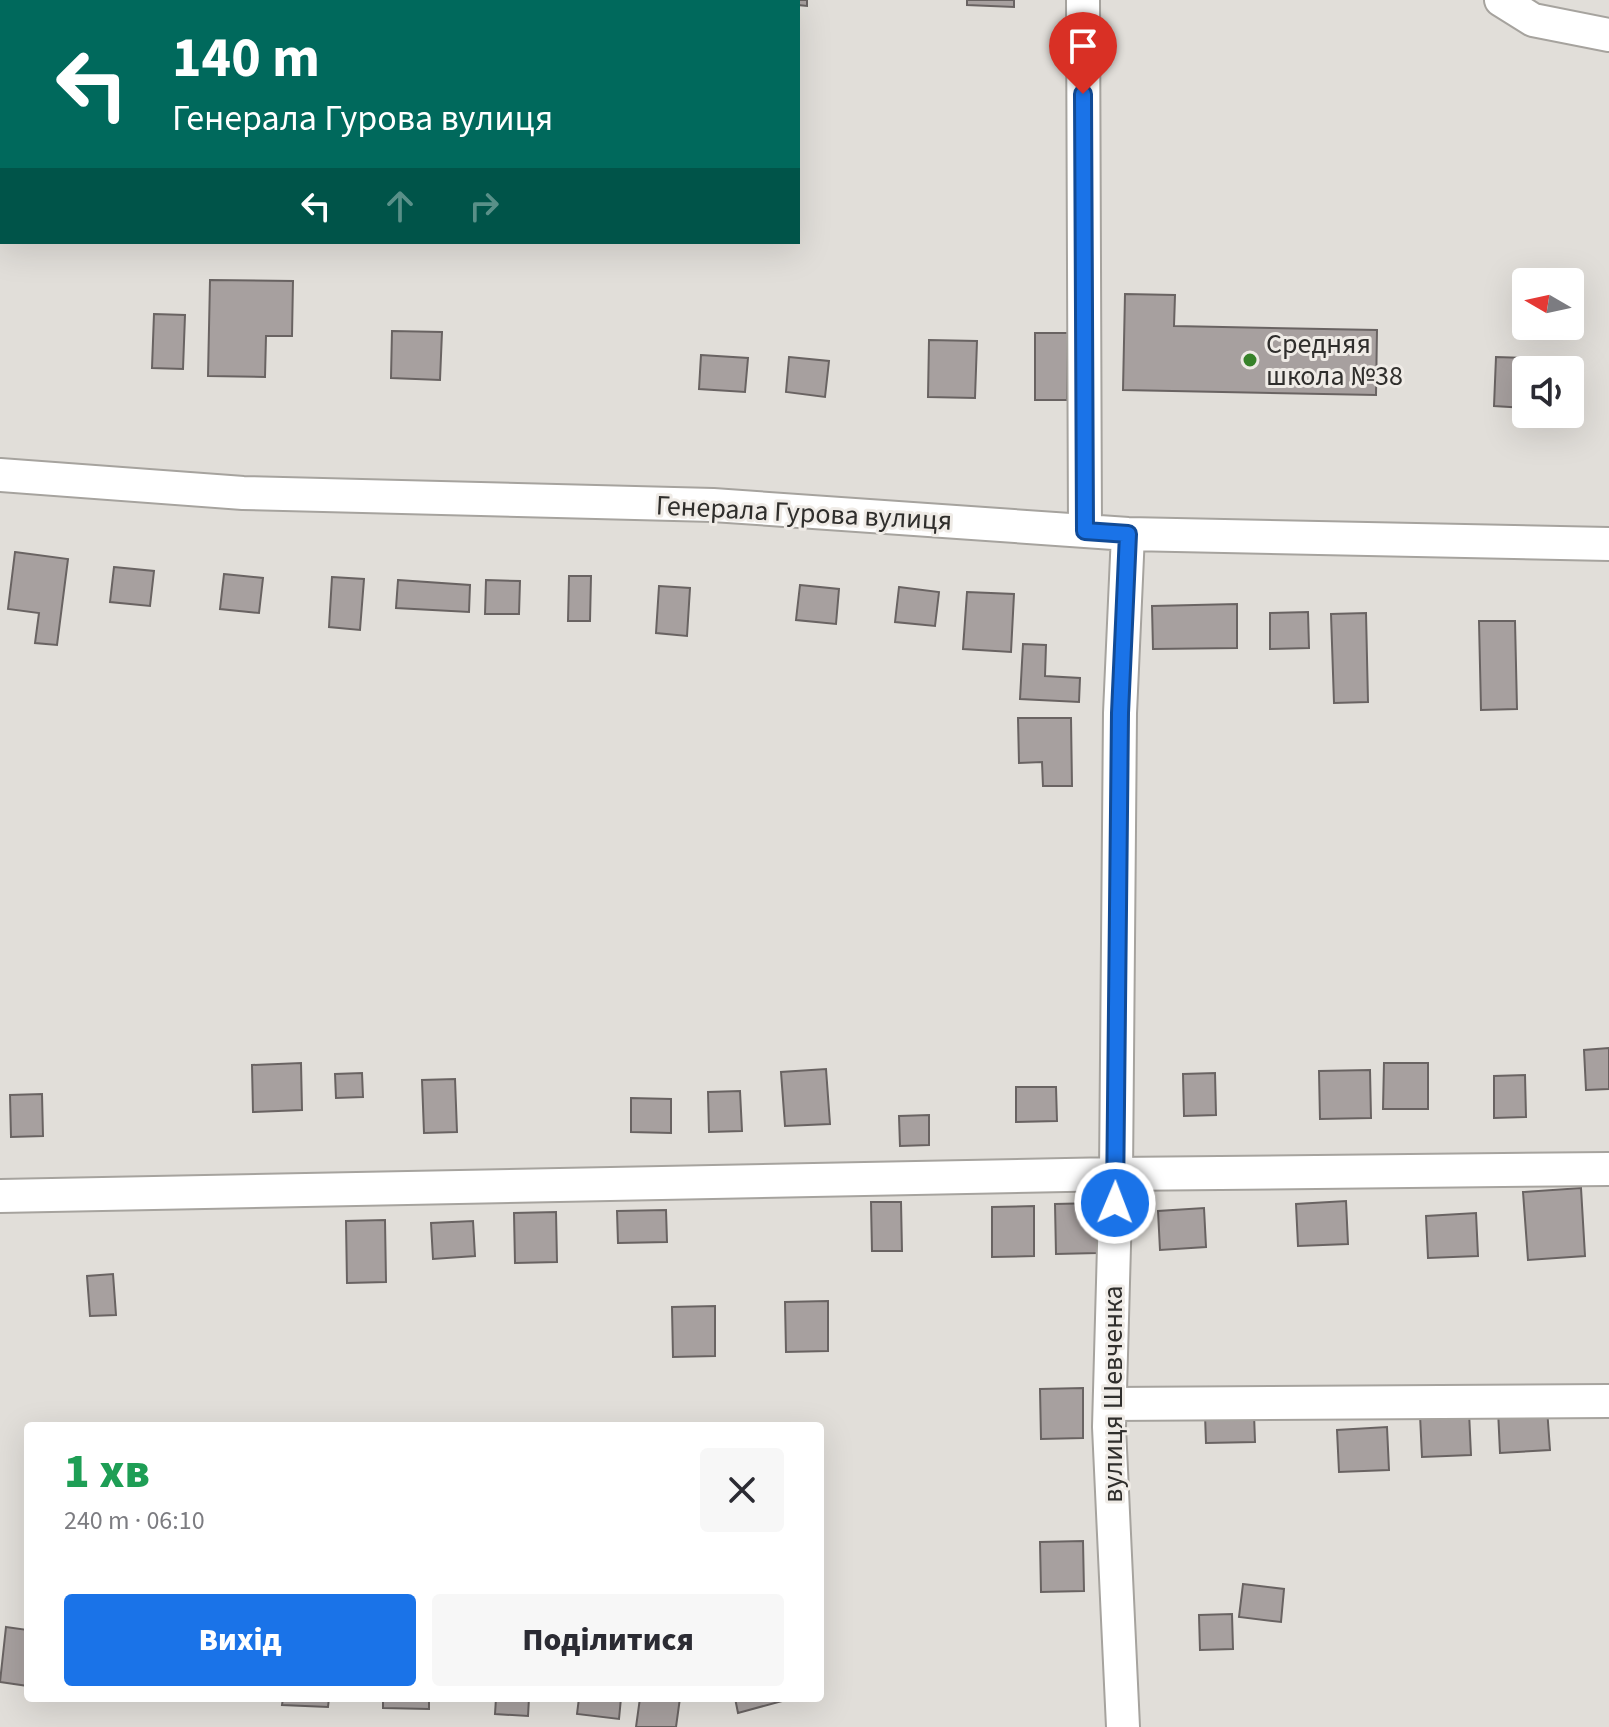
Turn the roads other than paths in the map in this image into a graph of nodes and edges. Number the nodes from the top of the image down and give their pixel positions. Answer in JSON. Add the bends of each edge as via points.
{"nodes":[{"id":1,"x":1083,"y":0,"type":"edge"},
{"id":2,"x":1501,"y":0,"type":"edge"},
{"id":3,"x":1609,"y":35,"type":"edge"},
{"id":4,"x":0,"y":475,"type":"edge"},
{"id":5,"x":1085,"y":531,"type":"junction"},
{"id":6,"x":1128,"y":534,"type":"junction"},
{"id":7,"x":1609,"y":544,"type":"edge"},
{"id":8,"x":1609,"y":1169,"type":"edge"},
{"id":9,"x":1116,"y":1174,"type":"junction"},
{"id":10,"x":0,"y":1196,"type":"edge"},
{"id":11,"x":1609,"y":1401,"type":"edge"},
{"id":12,"x":1110,"y":1404,"type":"junction"},
{"id":13,"x":1123,"y":1727,"type":"edge"}],
"edges":[{"from":1,"to":5,"type":"street"},
{"from":2,"to":3,"type":"street","via":[[1533,20]]},
{"from":4,"to":5,"type":"street","name":"Генерала Гурова вулиця","via":[[243,493],[713,505]]},
{"from":5,"to":6,"type":"street","name":"Генерала Гурова вулиця"},
{"from":6,"to":7,"type":"street","name":"Генерала Гурова вулиця"},
{"from":6,"to":9,"type":"street","name":"вулиця Шевченка","via":[[1120,713]]},
{"from":8,"to":9,"type":"street"},
{"from":9,"to":10,"type":"street"},
{"from":9,"to":12,"type":"street","name":"вулиця Шевченка"},
{"from":11,"to":12,"type":"street"},
{"from":12,"to":13,"type":"street","name":"вулиця Шевченка"}]}
